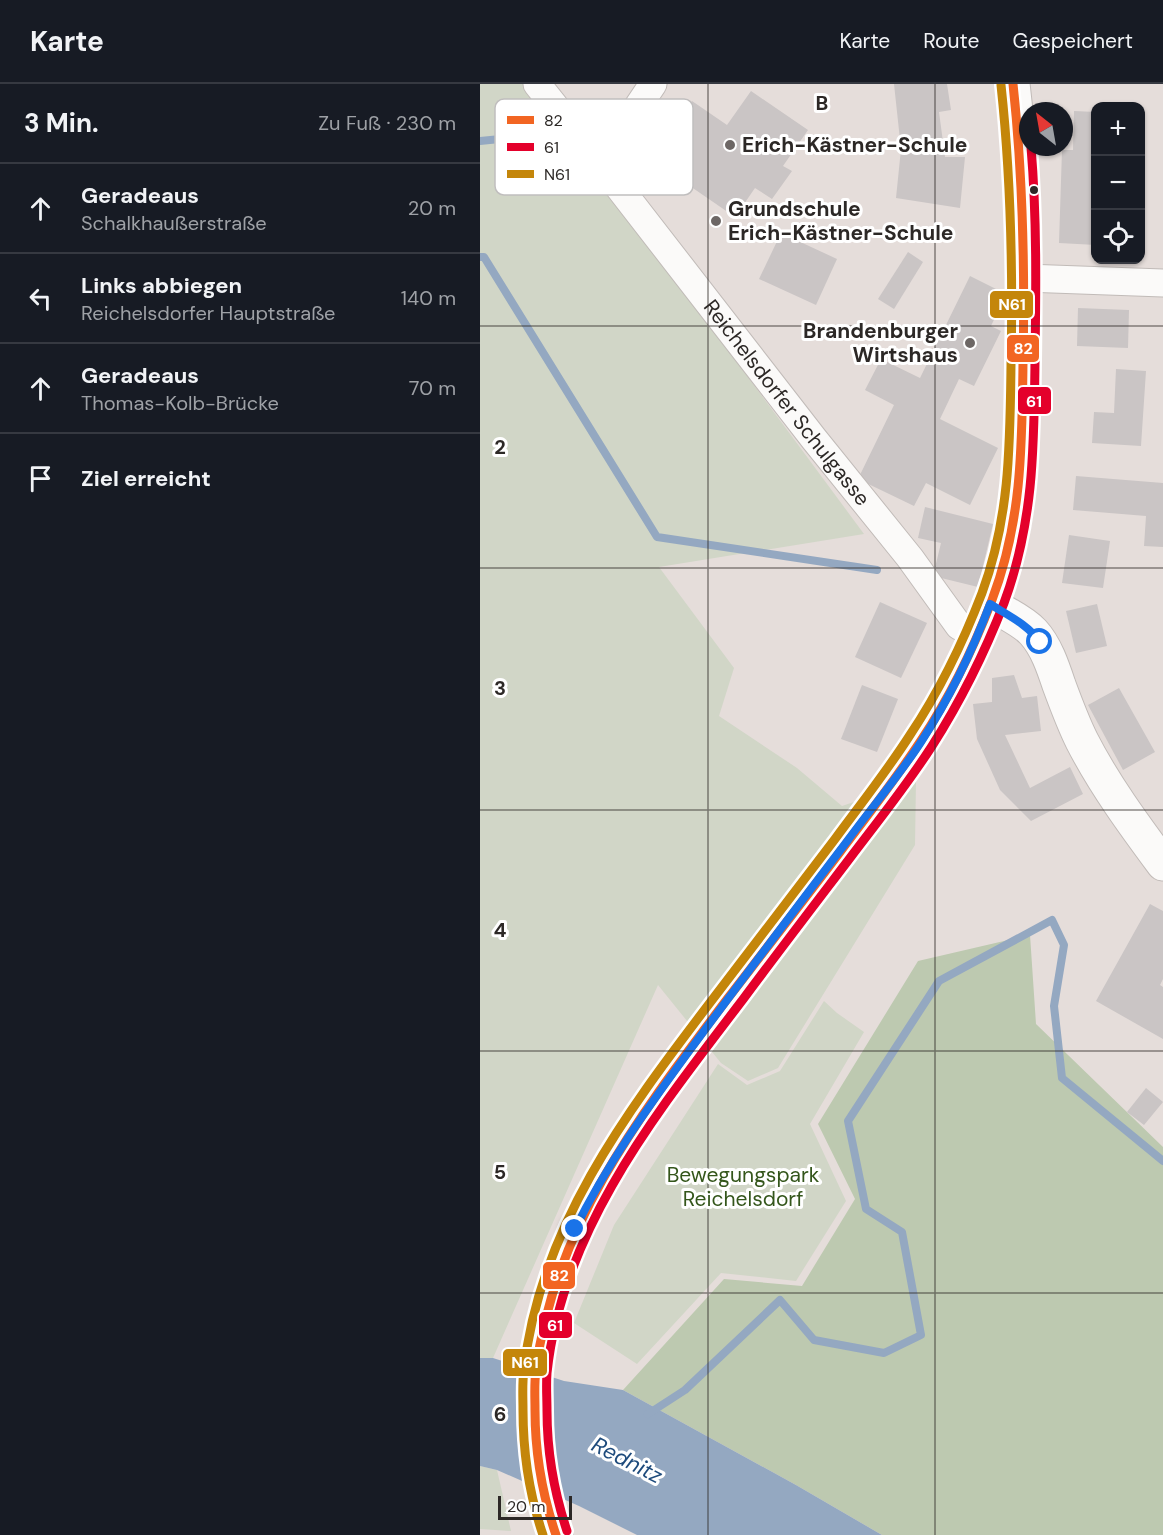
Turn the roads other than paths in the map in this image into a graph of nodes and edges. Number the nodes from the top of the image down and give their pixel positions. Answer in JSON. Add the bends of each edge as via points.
{"nodes":[{"id":1,"x":537,"y":84,"type":"edge"},
{"id":2,"x":653,"y":84,"type":"edge"},
{"id":3,"x":1013,"y":84,"type":"edge"},
{"id":4,"x":549,"y":99,"type":"edge"},
{"id":5,"x":643,"y":99,"type":"edge"},
{"id":6,"x":625,"y":195,"type":"edge"},
{"id":7,"x":1025,"y":278,"type":"junction"},
{"id":8,"x":1163,"y":283,"type":"edge"},
{"id":9,"x":990,"y":604,"type":"junction"},
{"id":10,"x":978,"y":636,"type":"junction"},
{"id":11,"x":1163,"y":864,"type":"edge"},
{"id":12,"x":556,"y":1535,"type":"edge"}],
"edges":[{"from":1,"to":4,"type":"street","name":"Reichelsdorfer Schulgasse"},
{"from":2,"to":5,"type":"street"},
{"from":3,"to":7,"type":"main road"},
{"from":6,"to":10,"type":"street","name":"Reichelsdorfer Schulgasse","via":[[959,626]]},
{"from":7,"to":8,"type":"street"},
{"from":7,"to":9,"type":"main road","via":[[1020,480],[1009,547]]},
{"from":9,"to":10,"type":"main road"},
{"from":9,"to":11,"type":"main road","via":[[1024,624],[1040,642],[1086,748]]},
{"from":10,"to":12,"type":"main road","via":[[921,741],[643,1114],[575,1229],[542,1325],[533,1388],[541,1485]]}]}
